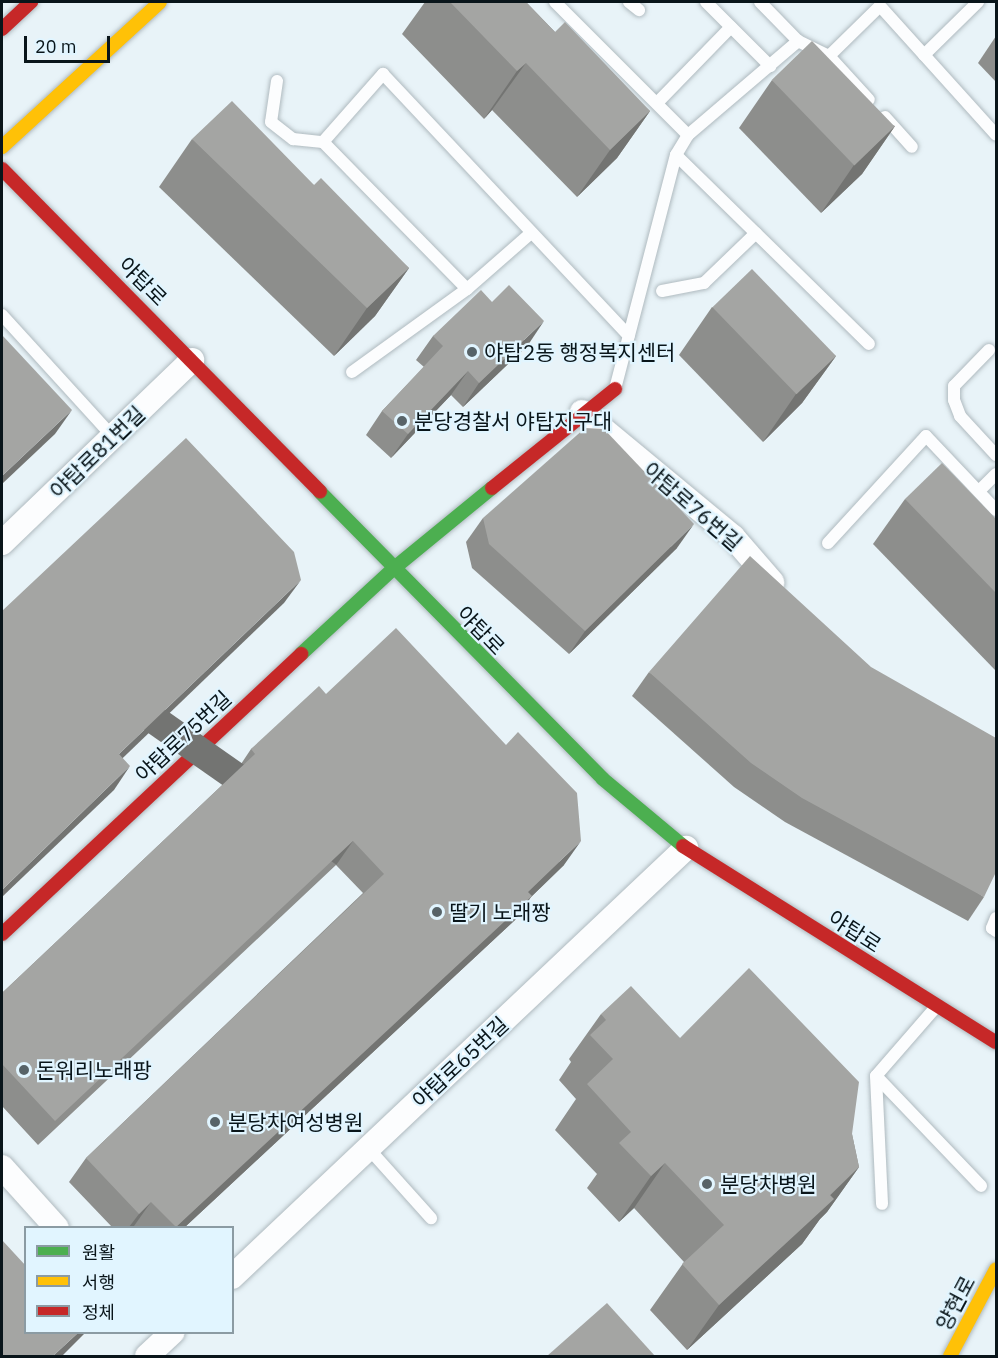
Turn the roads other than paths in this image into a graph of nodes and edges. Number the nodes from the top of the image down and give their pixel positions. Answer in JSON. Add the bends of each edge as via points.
{"nodes":[{"id":1,"x":31,"y":2,"type":"edge"},
{"id":2,"x":160,"y":2,"type":"edge"},
{"id":3,"x":555,"y":2,"type":"edge"},
{"id":4,"x":629,"y":2,"type":"edge"},
{"id":5,"x":706,"y":2,"type":"edge"},
{"id":6,"x":760,"y":2,"type":"edge"},
{"id":7,"x":978,"y":2,"type":"edge"},
{"id":8,"x":882,"y":4,"type":"edge"},
{"id":9,"x":639,"y":10,"type":"dead end"},
{"id":10,"x":731,"y":27,"type":"junction"},
{"id":11,"x":2,"y":29,"type":"edge"},
{"id":12,"x":798,"y":41,"type":"junction"},
{"id":13,"x":924,"y":55,"type":"junction"},
{"id":14,"x":829,"y":56,"type":"junction"},
{"id":15,"x":770,"y":66,"type":"junction"},
{"id":16,"x":277,"y":81,"type":"dead end"},
{"id":17,"x":657,"y":103,"type":"junction"},
{"id":18,"x":688,"y":135,"type":"junction"},
{"id":19,"x":996,"y":135,"type":"edge"},
{"id":20,"x":323,"y":142,"type":"junction"},
{"id":21,"x":2,"y":147,"type":"edge"},
{"id":22,"x":912,"y":147,"type":"dead end"},
{"id":23,"x":676,"y":155,"type":"junction"},
{"id":24,"x":2,"y":169,"type":"edge"},
{"id":25,"x":531,"y":232,"type":"junction"},
{"id":26,"x":756,"y":233,"type":"junction"},
{"id":27,"x":467,"y":289,"type":"junction"},
{"id":28,"x":662,"y":291,"type":"dead end"},
{"id":29,"x":2,"y":315,"type":"edge"},
{"id":30,"x":629,"y":336,"type":"junction"},
{"id":31,"x":869,"y":344,"type":"dead end"},
{"id":32,"x":989,"y":350,"type":"dead end"},
{"id":33,"x":192,"y":360,"type":"junction"},
{"id":34,"x":352,"y":372,"type":"dead end"},
{"id":35,"x":615,"y":389,"type":"joint"},
{"id":36,"x":582,"y":412,"type":"junction"},
{"id":37,"x":114,"y":437,"type":"junction"},
{"id":38,"x":996,"y":455,"type":"edge"},
{"id":39,"x":996,"y":474,"type":"edge"},
{"id":40,"x":979,"y":491,"type":"junction"},
{"id":41,"x":996,"y":510,"type":"edge"},
{"id":42,"x":2,"y":543,"type":"edge"},
{"id":43,"x":828,"y":543,"type":"dead end"},
{"id":44,"x":393,"y":570,"type":"junction"},
{"id":45,"x":788,"y":602,"type":"edge"},
{"id":46,"x":686,"y":848,"type":"junction"},
{"id":47,"x":996,"y":918,"type":"edge"},
{"id":48,"x":996,"y":930,"type":"edge"},
{"id":49,"x":2,"y":934,"type":"edge"},
{"id":50,"x":936,"y":1007,"type":"junction"},
{"id":51,"x":996,"y":1042,"type":"edge"},
{"id":52,"x":876,"y":1076,"type":"junction"},
{"id":53,"x":369,"y":1149,"type":"junction"},
{"id":54,"x":2,"y":1167,"type":"edge"},
{"id":55,"x":981,"y":1186,"type":"dead end"},
{"id":56,"x":882,"y":1204,"type":"dead end"},
{"id":57,"x":431,"y":1218,"type":"dead end"},
{"id":58,"x":56,"y":1226,"type":"edge"},
{"id":59,"x":996,"y":1269,"type":"edge"},
{"id":60,"x":234,"y":1275,"type":"edge"},
{"id":61,"x":950,"y":1356,"type":"edge"}],
"edges":[{"from":1,"to":11,"type":"street"},
{"from":2,"to":21,"type":"street"},
{"from":3,"to":17,"type":"lane"},
{"from":4,"to":9,"type":"lane"},
{"from":5,"to":10,"type":"lane"},
{"from":6,"to":12,"type":"lane"},
{"from":7,"to":13,"type":"lane"},
{"from":8,"to":13,"type":"lane"},
{"from":8,"to":14,"type":"lane"},
{"from":10,"to":15,"type":"lane"},
{"from":10,"to":17,"type":"lane"},
{"from":12,"to":14,"type":"lane"},
{"from":12,"to":15,"type":"lane"},
{"from":13,"to":19,"type":"lane"},
{"from":14,"to":22,"type":"lane"},
{"from":15,"to":18,"type":"lane"},
{"from":16,"to":20,"type":"lane","via":[[271,122],[293,139]]},
{"from":17,"to":18,"type":"lane"},
{"from":18,"to":23,"type":"lane"},
{"from":20,"to":25,"type":"lane","via":[[383,74]]},
{"from":20,"to":27,"type":"lane"},
{"from":23,"to":26,"type":"lane"},
{"from":23,"to":30,"type":"lane"},
{"from":24,"to":33,"type":"street","name":"야탑로"},
{"from":25,"to":27,"type":"lane"},
{"from":25,"to":30,"type":"lane"},
{"from":26,"to":28,"type":"lane","via":[[704,283]]},
{"from":26,"to":31,"type":"lane"},
{"from":27,"to":34,"type":"lane"},
{"from":29,"to":37,"type":"lane"},
{"from":30,"to":35,"type":"lane"},
{"from":32,"to":38,"type":"lane","via":[[954,386],[954,400],[960,416]]},
{"from":33,"to":37,"type":"street","name":"야탑로81번길"},
{"from":33,"to":44,"type":"street","name":"야탑로"},
{"from":35,"to":36,"type":"street"},
{"from":36,"to":44,"type":"street"},
{"from":36,"to":45,"type":"street","name":"야탑로76번길","via":[[734,537]]},
{"from":37,"to":42,"type":"street","name":"야탑로81번길"},
{"from":39,"to":40,"type":"lane"},
{"from":40,"to":41,"type":"lane"},
{"from":40,"to":43,"type":"lane","via":[[926,436]]},
{"from":44,"to":46,"type":"street","name":"야탑로","via":[[530,710]]},
{"from":44,"to":49,"type":"street","name":"야탑로75번길"},
{"from":46,"to":50,"type":"street","name":"야탑로"},
{"from":46,"to":53,"type":"street","name":"야탑로65번길"},
{"from":47,"to":48,"type":"lane","via":[[992,928]]},
{"from":50,"to":51,"type":"street","name":"야탑로"},
{"from":50,"to":52,"type":"lane"},
{"from":52,"to":55,"type":"lane"},
{"from":52,"to":56,"type":"lane"},
{"from":53,"to":57,"type":"lane"},
{"from":53,"to":60,"type":"street","name":"야탑로65번길"},
{"from":54,"to":58,"type":"street"},
{"from":59,"to":61,"type":"street","name":"양현로"}]}
